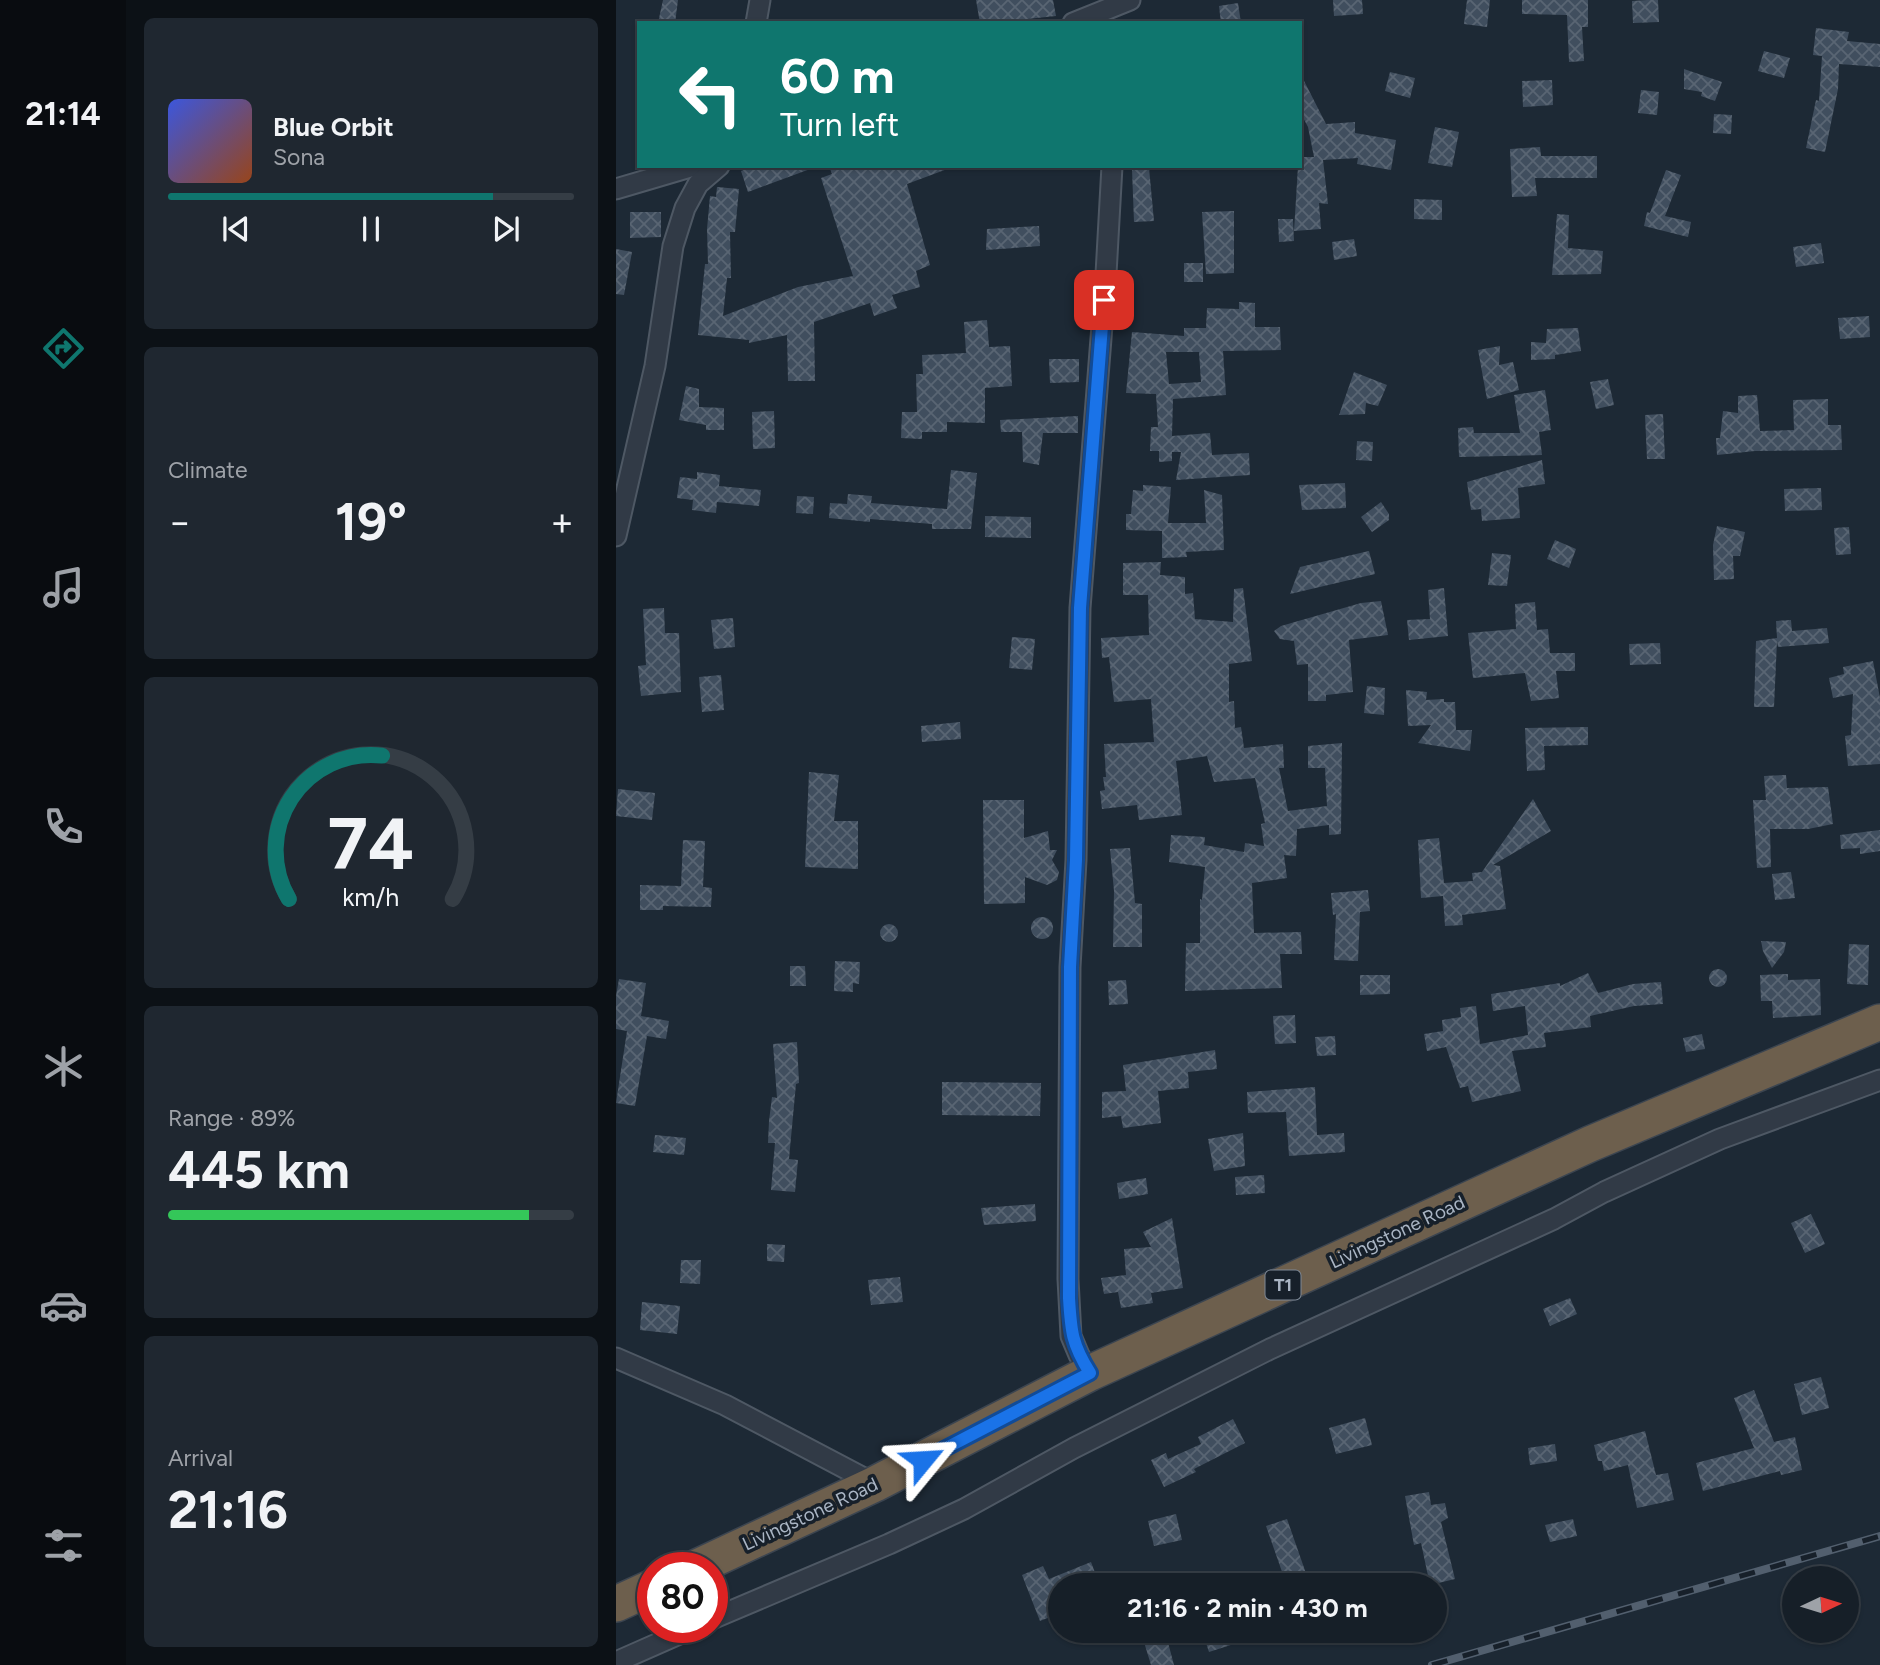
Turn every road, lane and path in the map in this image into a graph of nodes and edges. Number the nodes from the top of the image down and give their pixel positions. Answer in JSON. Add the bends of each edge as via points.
{"nodes":[{"id":1,"x":760,"y":0,"type":"edge"},
{"id":2,"x":1130,"y":0,"type":"edge"},
{"id":3,"x":756,"y":21,"type":"edge"},
{"id":4,"x":1078,"y":21,"type":"edge"},
{"id":5,"x":687,"y":168,"type":"edge"},
{"id":6,"x":717,"y":168,"type":"edge"},
{"id":7,"x":1112,"y":168,"type":"edge"},
{"id":8,"x":616,"y":188,"type":"edge"},
{"id":9,"x":616,"y":536,"type":"edge"},
{"id":10,"x":1880,"y":1022,"type":"edge"},
{"id":11,"x":1880,"y":1080,"type":"edge"},
{"id":12,"x":616,"y":1358,"type":"edge"},
{"id":13,"x":1090,"y":1373,"type":"junction"},
{"id":14,"x":875,"y":1485,"type":"junction"},
{"id":15,"x":728,"y":1553,"type":"edge"},
{"id":16,"x":637,"y":1594,"type":"edge"},
{"id":17,"x":616,"y":1604,"type":"edge"},
{"id":18,"x":728,"y":1612,"type":"edge"},
{"id":19,"x":659,"y":1643,"type":"edge"},
{"id":20,"x":616,"y":1662,"type":"edge"}],
"edges":[{"from":1,"to":3,"type":"street"},
{"from":2,"to":4,"type":"street"},
{"from":5,"to":8,"type":"street"},
{"from":6,"to":9,"type":"street","via":[[698,184],[673,246],[655,366]]},
{"from":7,"to":13,"type":"street","via":[[1080,608],[1070,967],[1071,1336]]},
{"from":10,"to":13,"type":"highway","name":"Livingstone Road","number":"T1","via":[[1590,1144]]},
{"from":11,"to":18,"type":"street","via":[[1720,1139],[1616,1187],[1270,1349],[964,1509]]},
{"from":12,"to":14,"type":"street","via":[[725,1405]]},
{"from":13,"to":14,"type":"highway","name":"Livingstone Road","number":"T1"},
{"from":14,"to":15,"type":"highway","name":"Livingstone Road","number":"T1"},
{"from":16,"to":17,"type":"highway"},
{"from":19,"to":20,"type":"street"}]}
